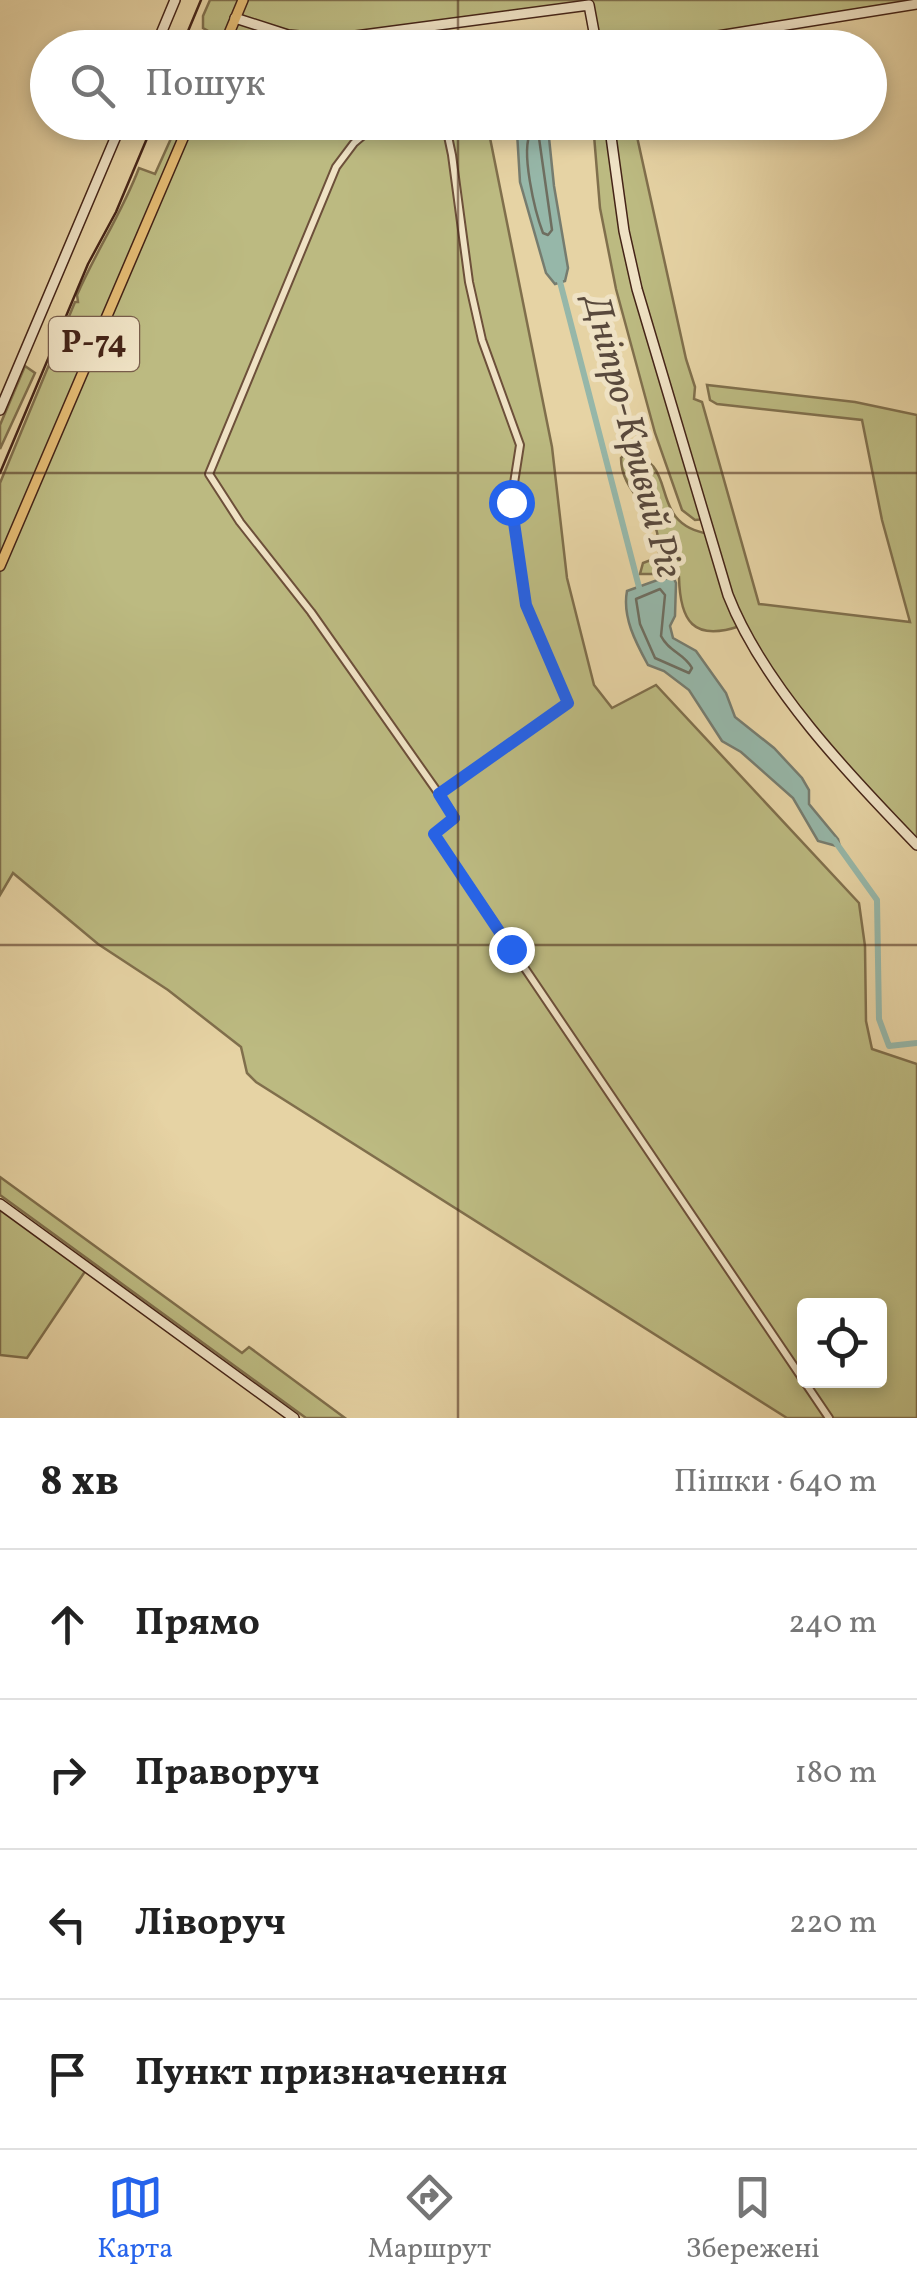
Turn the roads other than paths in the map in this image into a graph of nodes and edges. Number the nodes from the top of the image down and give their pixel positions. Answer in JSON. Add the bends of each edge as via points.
{"nodes":[{"id":1,"x":175,"y":0,"type":"edge"},
{"id":2,"x":243,"y":0,"type":"edge"},
{"id":3,"x":589,"y":2,"type":"edge"},
{"id":4,"x":917,"y":4,"type":"edge"},
{"id":5,"x":235,"y":18,"type":"junction"},
{"id":6,"x":414,"y":28,"type":"joint"},
{"id":7,"x":162,"y":30,"type":"edge"},
{"id":8,"x":230,"y":30,"type":"edge"},
{"id":9,"x":272,"y":30,"type":"edge"},
{"id":10,"x":398,"y":30,"type":"edge"},
{"id":11,"x":594,"y":30,"type":"edge"},
{"id":12,"x":756,"y":30,"type":"edge"},
{"id":13,"x":114,"y":140,"type":"edge"},
{"id":14,"x":182,"y":140,"type":"edge"},
{"id":15,"x":358,"y":140,"type":"edge"},
{"id":16,"x":448,"y":140,"type":"edge"},
{"id":17,"x":612,"y":140,"type":"edge"},
{"id":18,"x":0,"y":410,"type":"edge"},
{"id":19,"x":0,"y":566,"type":"edge"},
{"id":20,"x":439,"y":794,"type":"junction"},
{"id":21,"x":917,"y":844,"type":"edge"},
{"id":22,"x":0,"y":1204,"type":"edge"},
{"id":23,"x":294,"y":1418,"type":"edge"},
{"id":24,"x":829,"y":1418,"type":"edge"}],
"edges":[{"from":1,"to":7,"type":"main road"},
{"from":2,"to":5,"type":"main road"},
{"from":3,"to":6,"type":"main road"},
{"from":3,"to":11,"type":"main road"},
{"from":4,"to":12,"type":"main road"},
{"from":5,"to":8,"type":"main road"},
{"from":5,"to":9,"type":"main road"},
{"from":6,"to":10,"type":"main road"},
{"from":13,"to":18,"type":"main road"},
{"from":14,"to":19,"type":"main road","number":"Р-74"},
{"from":15,"to":20,"type":"street","via":[[336,167],[210,474]]},
{"from":16,"to":20,"type":"street","via":[[468,282],[521,449],[511,502],[526,605],[568,703]]},
{"from":17,"to":21,"type":"main road","via":[[637,289],[740,625],[814,728]]},
{"from":20,"to":24,"type":"street","via":[[454,818],[434,834]]},
{"from":22,"to":23,"type":"main road"}]}
